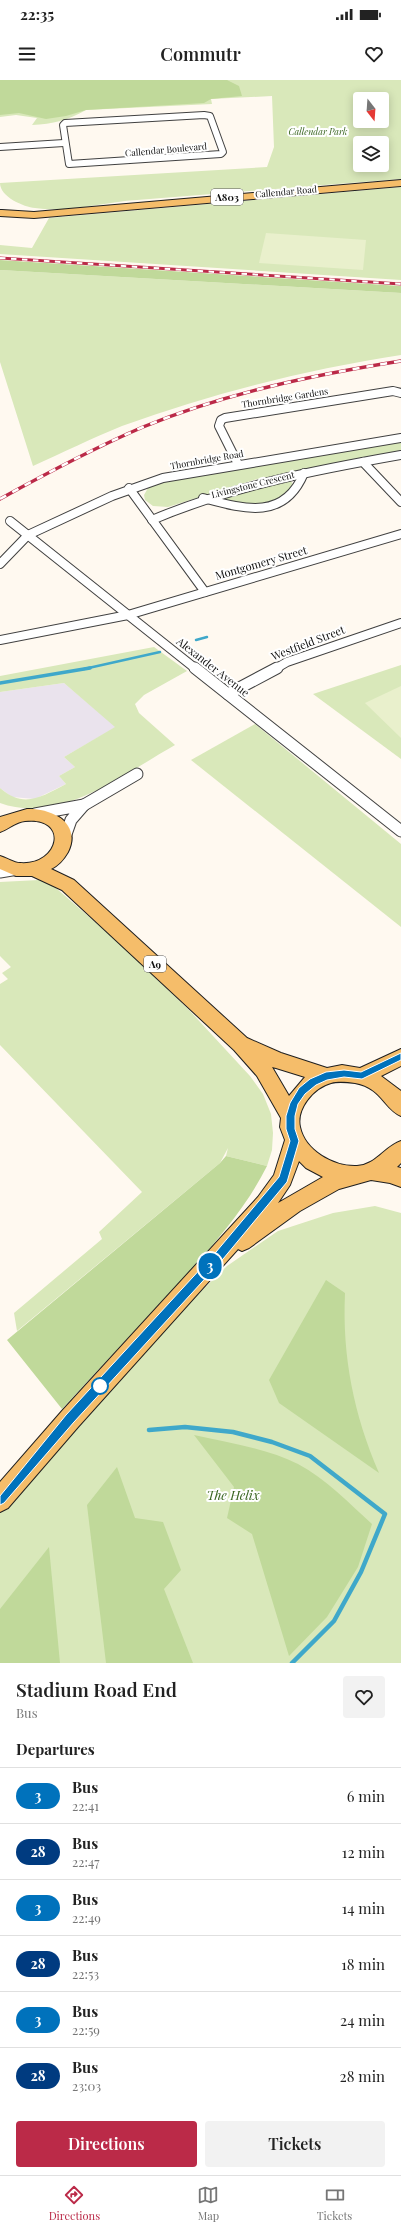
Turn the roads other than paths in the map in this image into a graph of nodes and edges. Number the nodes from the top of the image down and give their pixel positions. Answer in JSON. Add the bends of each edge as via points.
{"nodes":[{"id":1,"x":64,"y":143,"type":"junction"},
{"id":2,"x":0,"y":147,"type":"edge"},
{"id":3,"x":401,"y":183,"type":"edge"},
{"id":4,"x":1,"y":214,"type":"edge"},
{"id":5,"x":52,"y":214,"type":"junction"},
{"id":6,"x":401,"y":393,"type":"edge"},
{"id":7,"x":401,"y":438,"type":"edge"},
{"id":8,"x":401,"y":455,"type":"edge"},
{"id":9,"x":363,"y":462,"type":"junction"},
{"id":10,"x":238,"y":464,"type":"junction"},
{"id":11,"x":304,"y":473,"type":"junction"},
{"id":12,"x":129,"y":488,"type":"junction"},
{"id":13,"x":203,"y":498,"type":"junction"},
{"id":14,"x":401,"y":502,"type":"edge"},
{"id":15,"x":152,"y":520,"type":"junction"},
{"id":16,"x":10,"y":521,"type":"dead end"},
{"id":17,"x":401,"y":534,"type":"edge"},
{"id":18,"x":28,"y":535,"type":"junction"},
{"id":19,"x":0,"y":564,"type":"edge"},
{"id":20,"x":205,"y":592,"type":"junction"},
{"id":21,"x":128,"y":614,"type":"junction"},
{"id":22,"x":401,"y":623,"type":"edge"},
{"id":23,"x":0,"y":640,"type":"edge"},
{"id":24,"x":228,"y":694,"type":"junction"},
{"id":25,"x":137,"y":774,"type":"dead end"},
{"id":26,"x":84,"y":805,"type":"junction"},
{"id":27,"x":0,"y":810,"type":"edge"},
{"id":28,"x":29,"y":815,"type":"junction"},
{"id":29,"x":0,"y":826,"type":"edge"},
{"id":30,"x":401,"y":831,"type":"edge"},
{"id":31,"x":64,"y":843,"type":"junction"},
{"id":32,"x":0,"y":862,"type":"edge"},
{"id":33,"x":25,"y":869,"type":"junction"},
{"id":34,"x":0,"y":872,"type":"edge"},
{"id":35,"x":68,"y":885,"type":"junction"},
{"id":36,"x":241,"y":1044,"type":"junction"},
{"id":37,"x":401,"y":1057,"type":"edge"},
{"id":38,"x":326,"y":1076,"type":"junction"},
{"id":39,"x":362,"y":1076,"type":"junction"},
{"id":40,"x":401,"y":1107,"type":"edge"},
{"id":41,"x":290,"y":1116,"type":"junction"},
{"id":42,"x":295,"y":1141,"type":"junction"},
{"id":43,"x":401,"y":1150,"type":"edge"},
{"id":44,"x":374,"y":1172,"type":"junction"},
{"id":45,"x":348,"y":1176,"type":"junction"},
{"id":46,"x":401,"y":1178,"type":"edge"},
{"id":47,"x":220,"y":1256,"type":"junction"},
{"id":48,"x":0,"y":1500,"type":"edge"}],
"edges":[{"from":1,"to":1,"type":"street","name":"Callendar Boulevard","via":[[63,125],[70,122],[204,115],[210,116],[223,152],[218,155],[77,165],[69,164]]},
{"from":1,"to":2,"type":"street"},
{"from":3,"to":5,"type":"main road","name":"Callendar Road","number":"A803"},
{"from":4,"to":5,"type":"main road","name":"Callendar Road","number":"A803"},
{"from":4,"to":5,"type":"main road","name":"Callendar Road","number":"A803","via":[[10,211],[10,205]]},
{"from":6,"to":10,"type":"street","name":"Thornbridge Gardens","via":[[393,391],[225,418],[219,426]]},
{"from":7,"to":10,"type":"street","name":"Thornbridge Road"},
{"from":8,"to":9,"type":"street","name":"Livingstone Crescent"},
{"from":9,"to":11,"type":"street","name":"Livingstone Crescent"},
{"from":9,"to":14,"type":"street"},
{"from":10,"to":12,"type":"street","name":"Thornbridge Road","via":[[163,478]]},
{"from":11,"to":13,"type":"street","name":"Livingstone Crescent"},
{"from":11,"to":13,"type":"street","name":"Livingstone Crescent","via":[[286,501],[257,508]]},
{"from":12,"to":15,"type":"street"},
{"from":12,"to":18,"type":"street","name":"Thornbridge Road"},
{"from":13,"to":15,"type":"street","name":"Livingstone Crescent"},
{"from":15,"to":20,"type":"street"},
{"from":16,"to":18,"type":"street","name":"Alexander Avenue"},
{"from":17,"to":20,"type":"street","name":"Montgomery Street"},
{"from":18,"to":19,"type":"street"},
{"from":18,"to":21,"type":"street","name":"Alexander Avenue"},
{"from":20,"to":21,"type":"street","name":"Montgomery Street"},
{"from":21,"to":23,"type":"street","name":"Montgomery Street"},
{"from":21,"to":24,"type":"street","name":"Alexander Avenue"},
{"from":22,"to":24,"type":"street","name":"Westfield Street","via":[[287,662]]},
{"from":24,"to":30,"type":"street","name":"Alexander Avenue"},
{"from":25,"to":26,"type":"street"},
{"from":26,"to":28,"type":"street"},
{"from":26,"to":31,"type":"street","via":[[70,820]]},
{"from":27,"to":28,"type":"main road"},
{"from":28,"to":29,"type":"main road","via":[[13,818]]},
{"from":28,"to":31,"type":"main road","via":[[46,817],[55,822],[62,829]]},
{"from":31,"to":33,"type":"main road","via":[[51,862]]},
{"from":31,"to":35,"type":"main road"},
{"from":32,"to":33,"type":"main road"},
{"from":33,"to":34,"type":"street"},
{"from":33,"to":35,"type":"main road","number":"A9","via":[[54,877]]},
{"from":35,"to":36,"type":"main road","number":"A9"},
{"from":36,"to":38,"type":"main road","number":"A9","via":[[276,1060]]},
{"from":36,"to":41,"type":"main road","number":"A9","via":[[264,1070]]},
{"from":37,"to":39,"type":"main road"},
{"from":38,"to":39,"type":"main road","via":[[344,1073]]},
{"from":38,"to":41,"type":"main road","via":[[302,1091],[294,1103]]},
{"from":39,"to":40,"type":"main road","via":[[380,1083],[395,1096]]},
{"from":41,"to":42,"type":"main road"},
{"from":42,"to":45,"type":"main road","via":[[304,1155],[316,1165],[332,1173]]},
{"from":42,"to":47,"type":"main road","via":[[283,1179]]},
{"from":43,"to":44,"type":"main road","via":[[390,1164]]},
{"from":44,"to":45,"type":"main road"},
{"from":44,"to":46,"type":"main road"},
{"from":45,"to":47,"type":"main road","via":[[302,1197]]},
{"from":47,"to":48,"type":"main road","via":[[70,1419]]}]}
